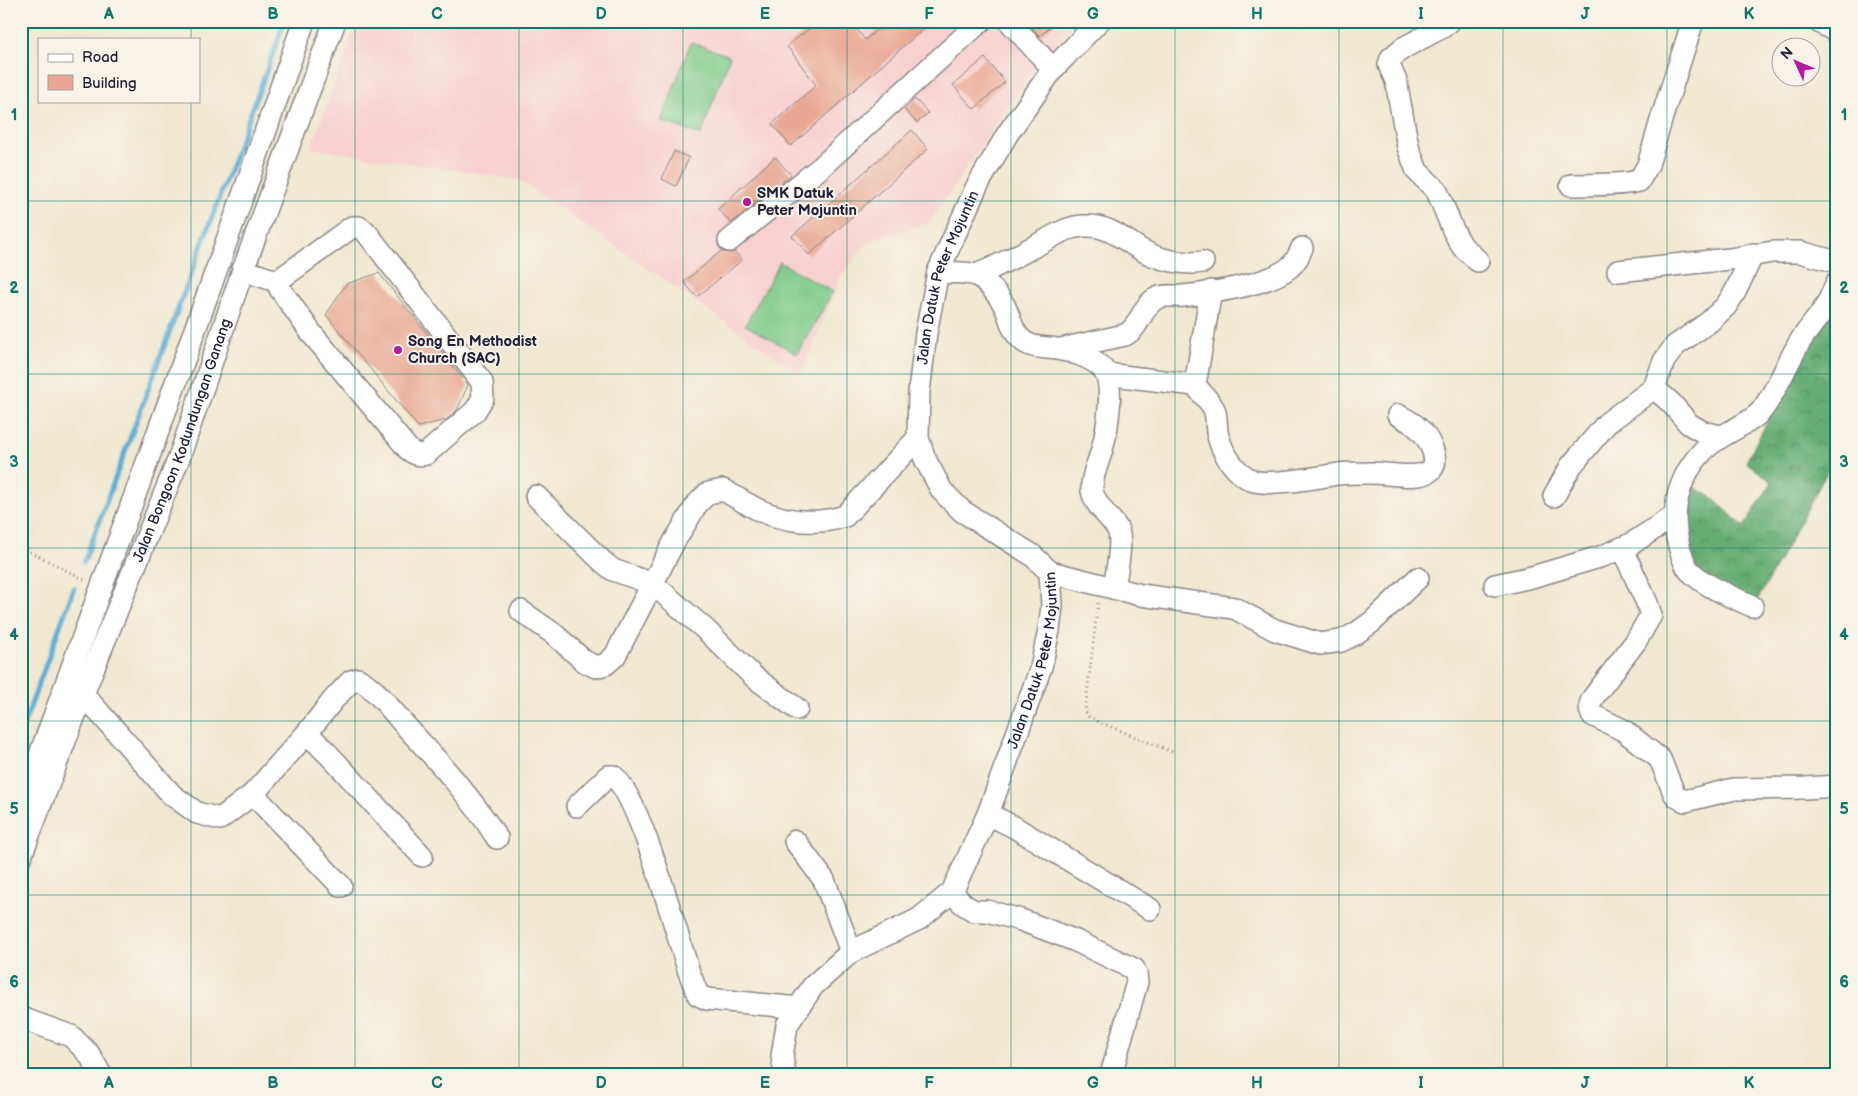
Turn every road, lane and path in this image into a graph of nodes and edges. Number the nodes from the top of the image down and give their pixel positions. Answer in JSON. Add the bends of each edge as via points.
{"nodes":[{"id":1,"x":304,"y":21,"type":"edge"},
{"id":2,"x":334,"y":21,"type":"edge"},
{"id":3,"x":981,"y":21,"type":"edge"},
{"id":4,"x":1009,"y":21,"type":"edge"},
{"id":5,"x":1099,"y":21,"type":"edge"},
{"id":6,"x":1450,"y":21,"type":"edge"},
{"id":7,"x":1694,"y":21,"type":"edge"},
{"id":8,"x":1822,"y":21,"type":"edge"},
{"id":9,"x":1837,"y":29,"type":"edge"},
{"id":10,"x":1053,"y":69,"type":"junction"},
{"id":11,"x":1571,"y":185,"type":"dead end"},
{"id":12,"x":729,"y":241,"type":"dead end"},
{"id":13,"x":1302,"y":248,"type":"dead end"},
{"id":14,"x":1753,"y":254,"type":"junction"},
{"id":15,"x":1478,"y":260,"type":"dead end"},
{"id":16,"x":1203,"y":262,"type":"dead end"},
{"id":17,"x":1837,"y":262,"type":"edge"},
{"id":18,"x":243,"y":270,"type":"junction"},
{"id":19,"x":1618,"y":270,"type":"dead end"},
{"id":20,"x":938,"y":272,"type":"junction"},
{"id":21,"x":976,"y":275,"type":"junction"},
{"id":22,"x":279,"y":282,"type":"junction"},
{"id":23,"x":1837,"y":282,"type":"edge"},
{"id":24,"x":1211,"y":292,"type":"junction"},
{"id":25,"x":1059,"y":349,"type":"junction"},
{"id":26,"x":1106,"y":374,"type":"junction"},
{"id":27,"x":1195,"y":386,"type":"junction"},
{"id":28,"x":1654,"y":388,"type":"junction"},
{"id":29,"x":1398,"y":415,"type":"dead end"},
{"id":30,"x":1720,"y":436,"type":"junction"},
{"id":31,"x":918,"y":438,"type":"junction"},
{"id":32,"x":153,"y":449,"type":"junction"},
{"id":33,"x":179,"y":458,"type":"junction"},
{"id":34,"x":536,"y":496,"type":"dead end"},
{"id":35,"x":1554,"y":496,"type":"dead end"},
{"id":36,"x":1674,"y":516,"type":"junction"},
{"id":37,"x":21,"y":547,"type":"edge"},
{"id":38,"x":1622,"y":548,"type":"junction"},
{"id":39,"x":1058,"y":574,"type":"junction"},
{"id":40,"x":1418,"y":578,"type":"dead end"},
{"id":41,"x":653,"y":584,"type":"junction"},
{"id":42,"x":1101,"y":585,"type":"junction"},
{"id":43,"x":1496,"y":585,"type":"dead end"},
{"id":44,"x":100,"y":588,"type":"junction"},
{"id":45,"x":1752,"y":606,"type":"dead end"},
{"id":46,"x":521,"y":611,"type":"dead end"},
{"id":47,"x":83,"y":694,"type":"junction"},
{"id":48,"x":797,"y":709,"type":"dead end"},
{"id":49,"x":307,"y":733,"type":"junction"},
{"id":50,"x":1174,"y":753,"type":"dead end"},
{"id":51,"x":1837,"y":786,"type":"edge"},
{"id":52,"x":253,"y":794,"type":"junction"},
{"id":53,"x":21,"y":806,"type":"edge"},
{"id":54,"x":576,"y":806,"type":"dead end"},
{"id":55,"x":999,"y":820,"type":"junction"},
{"id":56,"x":497,"y":838,"type":"dead end"},
{"id":57,"x":795,"y":841,"type":"dead end"},
{"id":58,"x":21,"y":856,"type":"edge"},
{"id":59,"x":422,"y":856,"type":"dead end"},
{"id":60,"x":341,"y":886,"type":"dead end"},
{"id":61,"x":963,"y":902,"type":"junction"},
{"id":62,"x":1150,"y":909,"type":"dead end"},
{"id":63,"x":852,"y":952,"type":"junction"},
{"id":64,"x":799,"y":1008,"type":"junction"},
{"id":65,"x":21,"y":1018,"type":"edge"},
{"id":66,"x":101,"y":1075,"type":"edge"},
{"id":67,"x":785,"y":1075,"type":"edge"},
{"id":68,"x":1111,"y":1075,"type":"edge"}],
"edges":[{"from":1,"to":32,"type":"street"},
{"from":2,"to":18,"type":"street","name":"Jalan Bongoon Kodundungan Ganang"},
{"from":3,"to":12,"type":"street","via":[[820,168]]},
{"from":4,"to":10,"type":"street"},
{"from":5,"to":10,"type":"street","name":"Jalan Datuk Peter Mojuntin"},
{"from":6,"to":15,"type":"street","via":[[1403,48],[1391,58],[1389,65],[1396,81],[1408,148],[1417,171],[1436,191],[1462,246]]},
{"from":7,"to":11,"type":"street","via":[[1648,165],[1639,181],[1622,185]]},
{"from":8,"to":9,"type":"main road"},
{"from":10,"to":20,"type":"street","name":"Jalan Datuk Peter Mojuntin","via":[[1008,133],[976,188]]},
{"from":13,"to":24,"type":"street","via":[[1290,268],[1272,277]]},
{"from":14,"to":17,"type":"street","via":[[1800,252]]},
{"from":14,"to":19,"type":"street"},
{"from":14,"to":28,"type":"street","via":[[1726,306],[1675,346]]},
{"from":16,"to":21,"type":"street","via":[[1162,259],[1116,233],[1081,226],[1062,230]]},
{"from":18,"to":22,"type":"street"},
{"from":18,"to":33,"type":"street","name":"Jalan Bongoon Kodundungan Ganang"},
{"from":20,"to":21,"type":"street"},
{"from":20,"to":31,"type":"street","name":"Jalan Datuk Peter Mojuntin","via":[[923,358]]},
{"from":21,"to":25,"type":"street","via":[[999,297],[1022,340],[1030,346]]},
{"from":22,"to":22,"type":"street","via":[[352,227],[359,227],[482,382],[480,404],[426,454],[414,454],[312,334],[287,301]]},
{"from":23,"to":30,"type":"street","via":[[1761,412]]},
{"from":24,"to":25,"type":"street","via":[[1159,297],[1150,302],[1131,332]]},
{"from":24,"to":27,"type":"street"},
{"from":25,"to":26,"type":"street","via":[[1091,360]]},
{"from":26,"to":27,"type":"street"},
{"from":26,"to":42,"type":"street","via":[[1108,422],[1092,490],[1098,504],[1118,530],[1119,557]]},
{"from":27,"to":29,"type":"street","via":[[1214,410],[1228,460],[1252,480],[1280,481],[1373,472],[1422,475],[1431,470],[1435,453],[1418,428]]},
{"from":28,"to":30,"type":"street","via":[[1689,424]]},
{"from":28,"to":35,"type":"street","via":[[1607,423],[1571,466]]},
{"from":30,"to":36,"type":"street","via":[[1688,470],[1678,494]]},
{"from":31,"to":39,"type":"street","name":"Jalan Datuk Peter Mojuntin","via":[[934,477],[950,501]]},
{"from":31,"to":41,"type":"street","via":[[845,516],[834,520],[805,522],[776,516],[723,490],[708,493],[688,518]]},
{"from":32,"to":33,"type":"street"},
{"from":32,"to":44,"type":"street"},
{"from":33,"to":47,"type":"street","name":"Jalan Bongoon Kodundungan Ganang"},
{"from":34,"to":41,"type":"street","via":[[613,570]]},
{"from":36,"to":38,"type":"street"},
{"from":36,"to":45,"type":"street","via":[[1676,538],[1688,569],[1704,582]]},
{"from":37,"to":44,"type":"path"},
{"from":38,"to":43,"type":"street"},
{"from":38,"to":51,"type":"street","via":[[1651,615],[1636,641],[1589,704],[1592,715],[1623,730],[1660,759],[1674,793],[1685,801],[1734,789]]},
{"from":39,"to":42,"type":"street"},
{"from":39,"to":55,"type":"street","name":"Jalan Datuk Peter Mojuntin","via":[[1050,630]]},
{"from":40,"to":42,"type":"street","via":[[1355,634],[1342,641],[1320,644],[1275,630],[1234,608],[1140,595]]},
{"from":41,"to":46,"type":"street","via":[[615,656],[596,667]]},
{"from":41,"to":48,"type":"street","via":[[754,677]]},
{"from":42,"to":50,"type":"path","via":[[1085,711],[1099,722]]},
{"from":44,"to":53,"type":"street"},
{"from":47,"to":52,"type":"street","via":[[172,795],[196,813],[220,819]]},
{"from":47,"to":58,"type":"street","name":"Jalan Bongoon Kodundungan Ganang"},
{"from":49,"to":52,"type":"street"},
{"from":49,"to":56,"type":"street","via":[[351,681],[358,679],[366,683],[447,771]]},
{"from":49,"to":59,"type":"street"},
{"from":52,"to":60,"type":"street"},
{"from":54,"to":64,"type":"street","via":[[608,776],[613,776],[624,786],[638,816],[698,995],[707,999]]},
{"from":55,"to":61,"type":"street","name":"Jalan Datuk Peter Mojuntin"},
{"from":55,"to":62,"type":"street"},
{"from":57,"to":63,"type":"street","via":[[824,880]]},
{"from":61,"to":63,"type":"street","name":"Jalan Datuk Peter Mojuntin"},
{"from":61,"to":68,"type":"street","via":[[1076,941],[1134,970],[1137,982]]},
{"from":63,"to":64,"type":"street","name":"Jalan Datuk Peter Mojuntin","via":[[813,986]]},
{"from":64,"to":67,"type":"street","name":"Jalan Datuk Peter Mojuntin","via":[[787,1025],[782,1056]]},
{"from":65,"to":66,"type":"street","via":[[71,1036],[89,1054]]}]}
